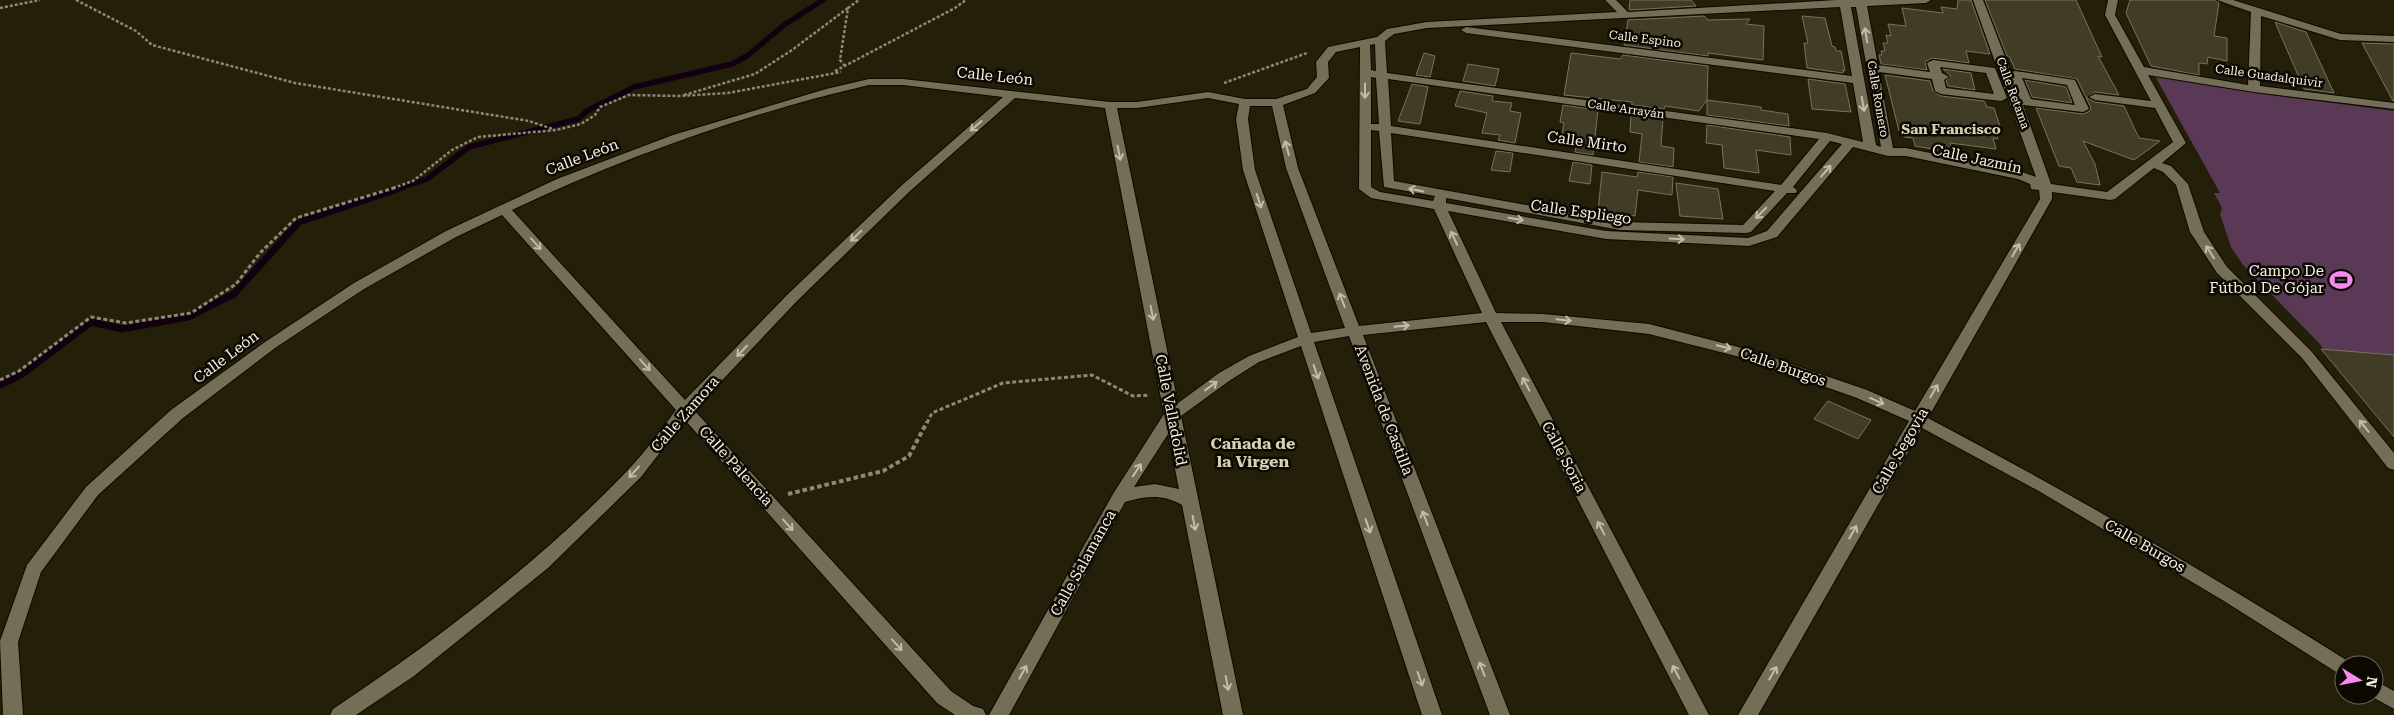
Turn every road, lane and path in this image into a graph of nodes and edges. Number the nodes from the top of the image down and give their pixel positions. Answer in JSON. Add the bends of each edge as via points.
{"nodes":[{"id":1,"x":40,"y":0,"type":"edge"},
{"id":2,"x":76,"y":0,"type":"edge"},
{"id":3,"x":859,"y":0,"type":"edge"},
{"id":4,"x":966,"y":0,"type":"edge"},
{"id":5,"x":1610,"y":0,"type":"edge"},
{"id":6,"x":1732,"y":0,"type":"edge"},
{"id":7,"x":1926,"y":0,"type":"edge"},
{"id":8,"x":1978,"y":0,"type":"edge"},
{"id":9,"x":2113,"y":0,"type":"edge"},
{"id":10,"x":2222,"y":0,"type":"edge"},
{"id":11,"x":1844,"y":2,"type":"edge"},
{"id":12,"x":1860,"y":4,"type":"junction"},
{"id":13,"x":0,"y":8,"type":"edge"},
{"id":14,"x":848,"y":8,"type":"junction"},
{"id":15,"x":1744,"y":10,"type":"junction"},
{"id":16,"x":2256,"y":11,"type":"junction"},
{"id":17,"x":1625,"y":15,"type":"junction"},
{"id":18,"x":1427,"y":25,"type":"junction"},
{"id":19,"x":2394,"y":27,"type":"edge"},
{"id":20,"x":2362,"y":38,"type":"junction"},
{"id":21,"x":2394,"y":39,"type":"edge"},
{"id":22,"x":1380,"y":40,"type":"junction"},
{"id":23,"x":1365,"y":43,"type":"junction"},
{"id":24,"x":845,"y":66,"type":"junction"},
{"id":25,"x":1872,"y":68,"type":"junction"},
{"id":26,"x":2140,"y":70,"type":"junction"},
{"id":27,"x":835,"y":71,"type":"dead end"},
{"id":28,"x":1366,"y":73,"type":"junction"},
{"id":29,"x":1382,"y":75,"type":"junction"},
{"id":30,"x":1940,"y":76,"type":"junction"},
{"id":31,"x":1859,"y":80,"type":"junction"},
{"id":32,"x":2071,"y":82,"type":"joint"},
{"id":33,"x":2254,"y":89,"type":"junction"},
{"id":34,"x":1013,"y":94,"type":"junction"},
{"id":35,"x":679,"y":96,"type":"dead end"},
{"id":36,"x":2095,"y":98,"type":"dead end"},
{"id":37,"x":1244,"y":102,"type":"junction"},
{"id":38,"x":1277,"y":103,"type":"junction"},
{"id":39,"x":2159,"y":105,"type":"junction"},
{"id":40,"x":1110,"y":106,"type":"junction"},
{"id":41,"x":2394,"y":106,"type":"edge"},
{"id":42,"x":1365,"y":126,"type":"junction"},
{"id":43,"x":1384,"y":129,"type":"junction"},
{"id":44,"x":556,"y":130,"type":"dead end"},
{"id":45,"x":1827,"y":136,"type":"junction"},
{"id":46,"x":1850,"y":143,"type":"junction"},
{"id":47,"x":1870,"y":148,"type":"junction"},
{"id":48,"x":1888,"y":152,"type":"junction"},
{"id":49,"x":2152,"y":163,"type":"junction"},
{"id":50,"x":2045,"y":186,"type":"junction"},
{"id":51,"x":1785,"y":188,"type":"junction"},
{"id":52,"x":1806,"y":194,"type":"junction"},
{"id":53,"x":1440,"y":200,"type":"junction"},
{"id":54,"x":504,"y":208,"type":"junction"},
{"id":55,"x":1491,"y":317,"type":"junction"},
{"id":56,"x":1354,"y":331,"type":"junction"},
{"id":57,"x":1305,"y":339,"type":"junction"},
{"id":58,"x":1168,"y":395,"type":"junction"},
{"id":59,"x":686,"y":410,"type":"junction"},
{"id":60,"x":1172,"y":415,"type":"junction"},
{"id":61,"x":1918,"y":419,"type":"junction"},
{"id":62,"x":2394,"y":464,"type":"edge"},
{"id":63,"x":1119,"y":498,"type":"junction"},
{"id":64,"x":766,"y":500,"type":"junction"},
{"id":65,"x":1190,"y":502,"type":"junction"},
{"id":66,"x":2334,"y":663,"type":"edge"},
{"id":67,"x":13,"y":715,"type":"edge"},
{"id":68,"x":340,"y":715,"type":"edge"},
{"id":69,"x":976,"y":715,"type":"edge"},
{"id":70,"x":999,"y":715,"type":"edge"},
{"id":71,"x":1233,"y":715,"type":"edge"},
{"id":72,"x":1432,"y":715,"type":"edge"},
{"id":73,"x":1500,"y":715,"type":"edge"},
{"id":74,"x":1699,"y":715,"type":"edge"},
{"id":75,"x":1748,"y":715,"type":"edge"}],
"edges":[{"from":1,"to":13,"type":"path"},
{"from":2,"to":44,"type":"path","via":[[136,31],[152,45],[295,84],[529,121]]},
{"from":3,"to":14,"type":"path"},
{"from":4,"to":24,"type":"path"},
{"from":5,"to":17,"type":"street"},
{"from":6,"to":15,"type":"street"},
{"from":7,"to":12,"type":"street"},
{"from":8,"to":50,"type":"street","name":"Calle Retama","via":[[2016,98]]},
{"from":9,"to":26,"type":"street","name":"Calle Jazmín","via":[[2110,15]]},
{"from":10,"to":16,"type":"street"},
{"from":11,"to":12,"type":"street"},
{"from":11,"to":15,"type":"street"},
{"from":11,"to":31,"type":"street","name":"Calle Romero"},
{"from":25,"to":12,"type":"street","name":"Calle Romero","one_way":true},
{"from":14,"to":24,"type":"path","via":[[840,60]]},
{"from":14,"to":35,"type":"path","via":[[755,74]]},
{"from":15,"to":17,"type":"street"},
{"from":16,"to":20,"type":"street","via":[[2340,37]]},
{"from":16,"to":33,"type":"street"},
{"from":17,"to":18,"type":"street"},
{"from":18,"to":22,"type":"street","name":"Calle León","via":[[1390,31]]},
{"from":18,"to":31,"type":"street","name":"Calle Espino"},
{"from":19,"to":20,"type":"street"},
{"from":20,"to":21,"type":"street"},
{"from":22,"to":23,"type":"street","name":"Calle León"},
{"from":22,"to":29,"type":"street"},
{"from":23,"to":28,"type":"street"},
{"from":23,"to":38,"type":"street","name":"Calle León","via":[[1332,49],[1322,62],[1323,78],[1311,91]]},
{"from":24,"to":27,"type":"path"},
{"from":25,"to":30,"type":"street"},
{"from":25,"to":48,"type":"street","name":"Calle Romero"},
{"from":26,"to":33,"type":"street","name":"Calle Guadalquivir"},
{"from":26,"to":39,"type":"street","name":"Calle Jazmín"},
{"from":28,"to":29,"type":"street","name":"Calle Arrayán"},
{"from":28,"to":42,"type":"street","one_way":true},
{"from":29,"to":43,"type":"street"},
{"from":29,"to":45,"type":"street","name":"Calle Arrayán"},
{"from":30,"to":30,"type":"street","via":[[1933,63],[1991,70],[2001,98],[1941,91]]},
{"from":31,"to":47,"type":"street","name":"Calle Romero","one_way":true},
{"from":32,"to":32,"type":"street","via":[[2019,75],[2015,74],[2026,102],[2083,109]]},
{"from":33,"to":41,"type":"street","name":"Calle Guadalquivir"},
{"from":34,"to":40,"type":"street","name":"Calle León"},
{"from":34,"to":54,"type":"street","name":"Calle León","via":[[903,82],[869,82],[677,138],[561,182]]},
{"from":34,"to":59,"type":"street","name":"Calle Zamora","one_way":true,"via":[[877,216],[792,298]]},
{"from":36,"to":39,"type":"street"},
{"from":37,"to":38,"type":"street","name":"Calle León"},
{"from":37,"to":40,"type":"street","name":"Calle León","via":[[1208,95]]},
{"from":37,"to":57,"type":"street","one_way":true,"via":[[1242,119],[1249,170]]},
{"from":56,"to":38,"type":"street","name":"Avenida de Castilla","one_way":true,"via":[[1292,168]]},
{"from":39,"to":49,"type":"street","name":"Calle Jazmín","via":[[2180,143]]},
{"from":40,"to":58,"type":"street","name":"Calle Valladolid","one_way":true},
{"from":42,"to":43,"type":"street","name":"Calle Mirto"},
{"from":42,"to":53,"type":"street","name":"Calle Espliego","via":[[1365,189],[1376,195]]},
{"from":43,"to":51,"type":"street","name":"Calle Mirto"},
{"from":53,"to":43,"type":"street","name":"Calle Espliego","one_way":true,"via":[[1388,184]]},
{"from":45,"to":46,"type":"street","name":"Calle Arrayán"},
{"from":45,"to":51,"type":"street","name":"Calle Espliego"},
{"from":46,"to":47,"type":"street","name":"Calle Arrayán"},
{"from":52,"to":46,"type":"street","name":"Calle Espliego","one_way":true},
{"from":47,"to":48,"type":"street","name":"Calle Romero"},
{"from":48,"to":50,"type":"street","name":"Calle Jazmín","via":[[1903,161],[2022,186]]},
{"from":49,"to":50,"type":"street","name":"Calle Jazmín","via":[[2110,196]]},
{"from":62,"to":49,"type":"street","one_way":true,"via":[[2307,355],[2222,270],[2197,232],[2182,184],[2167,169]]},
{"from":61,"to":50,"type":"street","name":"Calle Segovia","one_way":true,"via":[[2046,199]]},
{"from":51,"to":52,"type":"street"},
{"from":51,"to":53,"type":"street","name":"Calle Espliego","one_way":true,"via":[[1746,229],[1620,226]]},
{"from":53,"to":52,"type":"street","name":"Calle Espliego","one_way":true,"via":[[1606,235],[1749,242],[1772,234]]},
{"from":55,"to":53,"type":"street","name":"Calle Soria","one_way":true},
{"from":54,"to":59,"type":"street","name":"Calle Palencia","one_way":true},
{"from":54,"to":67,"type":"street","name":"Calle León","via":[[359,286],[270,345],[177,414],[92,491],[33,570],[9,642]]},
{"from":56,"to":55,"type":"street","name":"Calle Burgos","one_way":true},
{"from":55,"to":61,"type":"street","name":"Calle Burgos","one_way":true,"via":[[1543,318],[1658,332],[1745,352],[1862,394]]},
{"from":74,"to":55,"type":"street","name":"Calle Soria","one_way":true},
{"from":56,"to":57,"type":"street","name":"Calle Burgos"},
{"from":73,"to":56,"type":"street","name":"Avenida de Castilla","one_way":true},
{"from":60,"to":57,"type":"street","name":"Calle Burgos","one_way":true,"via":[[1254,359]]},
{"from":57,"to":72,"type":"street","one_way":true},
{"from":58,"to":60,"type":"street","name":"Calle Valladolid"},
{"from":58,"to":64,"type":"path","via":[[1132,396],[1092,375],[1003,383],[932,414],[909,456],[883,471]]},
{"from":59,"to":64,"type":"street","name":"Calle Palencia"},
{"from":59,"to":68,"type":"street","name":"Calle Zamora","one_way":true,"via":[[634,473],[542,563],[407,670]]},
{"from":63,"to":60,"type":"street","name":"Calle Salamanca","one_way":true},
{"from":60,"to":65,"type":"street","name":"Calle Valladolid"},
{"from":61,"to":66,"type":"street","name":"Calle Burgos","via":[[2043,486],[2230,596]]},
{"from":75,"to":61,"type":"street","name":"Calle Segovia","one_way":true},
{"from":63,"to":65,"type":"street","via":[[1158,488],[1176,493]]},
{"from":70,"to":63,"type":"street","name":"Calle Salamanca","one_way":true},
{"from":64,"to":69,"type":"street","name":"Calle Palencia","one_way":true,"via":[[944,698]]},
{"from":65,"to":71,"type":"street","name":"Calle Valladolid","one_way":true}]}
